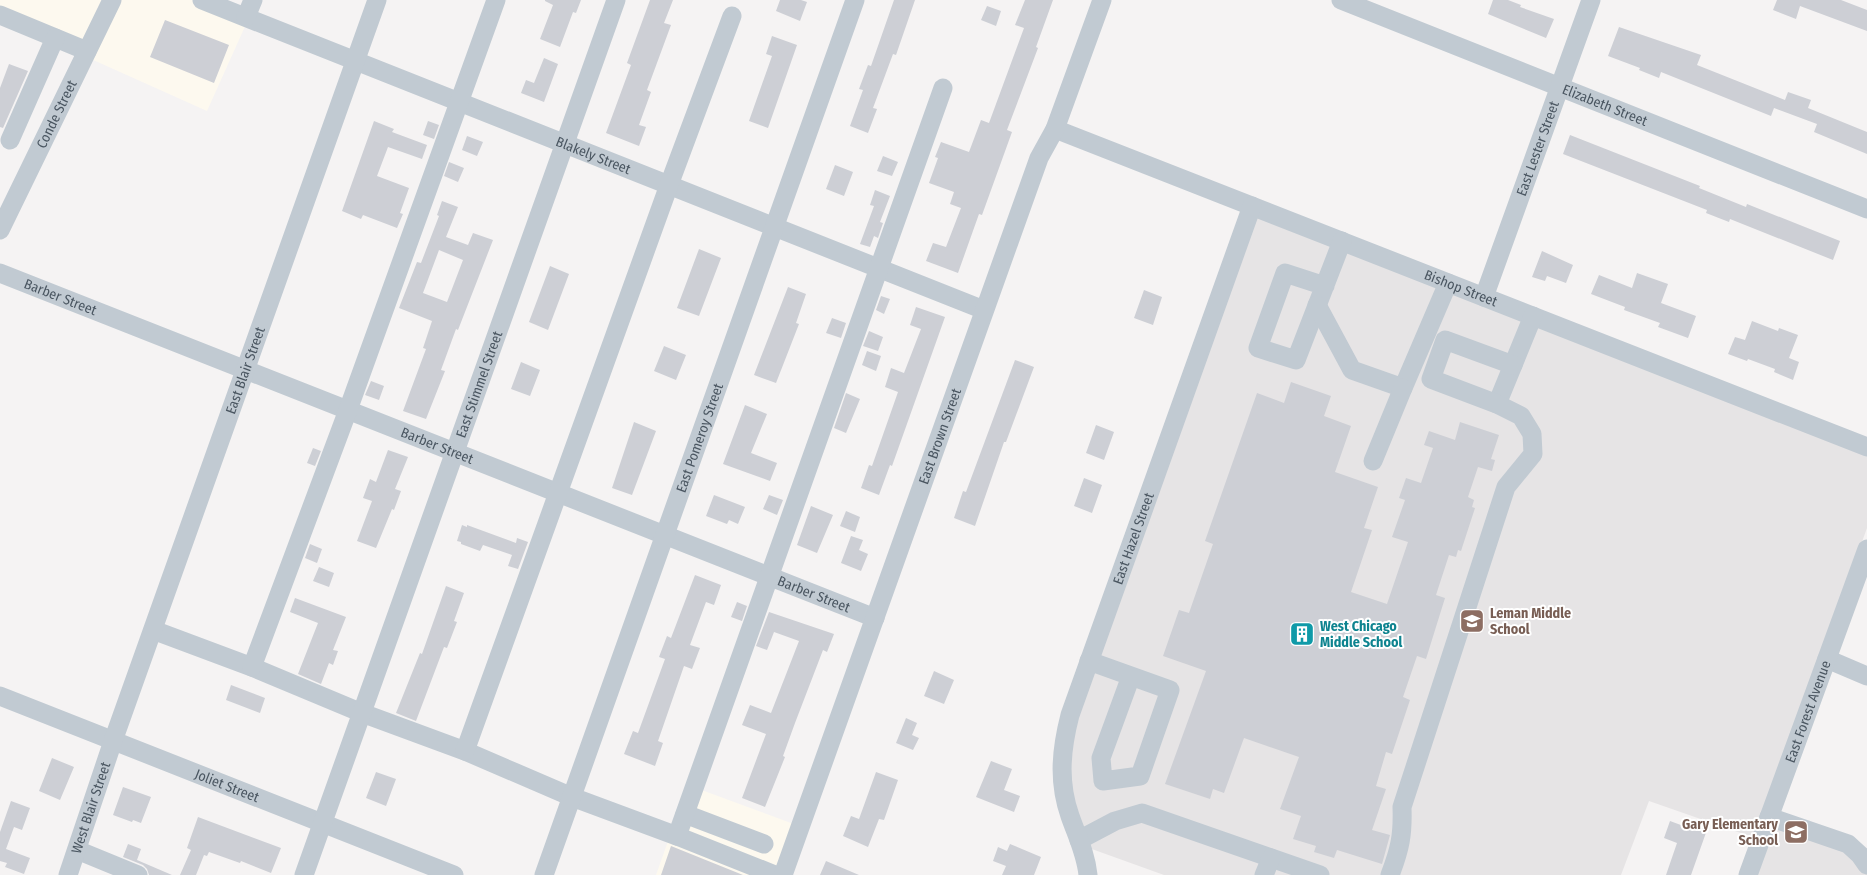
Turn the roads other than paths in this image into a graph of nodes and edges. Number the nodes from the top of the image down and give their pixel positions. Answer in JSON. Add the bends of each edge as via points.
{"nodes":[{"id":1,"x":112,"y":0,"type":"edge"},
{"id":2,"x":202,"y":0,"type":"edge"},
{"id":3,"x":377,"y":0,"type":"edge"},
{"id":4,"x":496,"y":0,"type":"edge"},
{"id":5,"x":616,"y":0,"type":"edge"},
{"id":6,"x":855,"y":0,"type":"edge"},
{"id":7,"x":1102,"y":0,"type":"edge"},
{"id":8,"x":1342,"y":0,"type":"edge"},
{"id":9,"x":1591,"y":0,"type":"edge"},
{"id":10,"x":249,"y":9,"type":"edge"},
{"id":11,"x":0,"y":15,"type":"edge"},
{"id":12,"x":732,"y":16,"type":"dead end"},
{"id":13,"x":55,"y":38,"type":"junction"},
{"id":14,"x":87,"y":51,"type":"junction"},
{"id":15,"x":356,"y":61,"type":"junction"},
{"id":16,"x":1560,"y":87,"type":"junction"},
{"id":17,"x":943,"y":88,"type":"dead end"},
{"id":18,"x":458,"y":101,"type":"junction"},
{"id":19,"x":1055,"y":129,"type":"junction"},
{"id":20,"x":5,"y":138,"type":"edge"},
{"id":21,"x":565,"y":144,"type":"junction"},
{"id":22,"x":39,"y":151,"type":"junction"},
{"id":23,"x":669,"y":185,"type":"junction"},
{"id":24,"x":1252,"y":206,"type":"junction"},
{"id":25,"x":1867,"y":208,"type":"edge"},
{"id":26,"x":775,"y":227,"type":"junction"},
{"id":27,"x":0,"y":230,"type":"edge"},
{"id":28,"x":1342,"y":241,"type":"junction"},
{"id":29,"x":880,"y":268,"type":"junction"},
{"id":30,"x":0,"y":273,"type":"edge"},
{"id":31,"x":1448,"y":283,"type":"junction"},
{"id":32,"x":1325,"y":286,"type":"junction"},
{"id":33,"x":1484,"y":297,"type":"junction"},
{"id":34,"x":1317,"y":305,"type":"junction"},
{"id":35,"x":984,"y":310,"type":"junction"},
{"id":36,"x":1533,"y":316,"type":"junction"},
{"id":37,"x":1513,"y":365,"type":"junction"},
{"id":38,"x":245,"y":370,"type":"junction"},
{"id":39,"x":1403,"y":388,"type":"junction"},
{"id":40,"x":1497,"y":404,"type":"junction"},
{"id":41,"x":348,"y":410,"type":"junction"},
{"id":42,"x":1867,"y":447,"type":"edge"},
{"id":43,"x":455,"y":453,"type":"junction"},
{"id":44,"x":1373,"y":461,"type":"dead end"},
{"id":45,"x":557,"y":492,"type":"junction"},
{"id":46,"x":665,"y":535,"type":"junction"},
{"id":47,"x":1865,"y":559,"type":"edge"},
{"id":48,"x":770,"y":576,"type":"junction"},
{"id":49,"x":875,"y":618,"type":"junction"},
{"id":50,"x":153,"y":630,"type":"junction"},
{"id":51,"x":1827,"y":659,"type":"junction"},
{"id":52,"x":1089,"y":661,"type":"junction"},
{"id":53,"x":252,"y":667,"type":"junction"},
{"id":54,"x":1131,"y":676,"type":"junction"},
{"id":55,"x":1867,"y":676,"type":"edge"},
{"id":56,"x":0,"y":696,"type":"edge"},
{"id":57,"x":362,"y":713,"type":"junction"},
{"id":58,"x":113,"y":741,"type":"junction"},
{"id":59,"x":465,"y":751,"type":"junction"},
{"id":60,"x":572,"y":797,"type":"junction"},
{"id":61,"x":684,"y":814,"type":"junction"},
{"id":62,"x":1769,"y":817,"type":"junction"},
{"id":63,"x":322,"y":824,"type":"junction"},
{"id":64,"x":677,"y":836,"type":"junction"},
{"id":65,"x":1079,"y":840,"type":"junction"},
{"id":66,"x":764,"y":844,"type":"dead end"},
{"id":67,"x":1848,"y":844,"type":"junction"},
{"id":68,"x":1867,"y":844,"type":"edge"},
{"id":69,"x":77,"y":850,"type":"junction"},
{"id":70,"x":1867,"y":865,"type":"edge"},
{"id":71,"x":1267,"y":866,"type":"edge"},
{"id":72,"x":68,"y":875,"type":"edge"},
{"id":73,"x":138,"y":875,"type":"edge"},
{"id":74,"x":304,"y":875,"type":"edge"},
{"id":75,"x":454,"y":875,"type":"edge"},
{"id":76,"x":544,"y":875,"type":"edge"},
{"id":77,"x":775,"y":875,"type":"edge"},
{"id":78,"x":783,"y":875,"type":"edge"},
{"id":79,"x":1088,"y":875,"type":"edge"},
{"id":80,"x":1320,"y":875,"type":"edge"},
{"id":81,"x":1390,"y":875,"type":"edge"},
{"id":82,"x":1748,"y":875,"type":"edge"}],
"edges":[{"from":1,"to":14,"type":"street","name":"Conde Street"},
{"from":2,"to":10,"type":"street","name":"Blakely Street"},
{"from":3,"to":15,"type":"street","name":"East Blair Street"},
{"from":4,"to":18,"type":"street"},
{"from":5,"to":21,"type":"street","name":"East Stimmel Street"},
{"from":6,"to":26,"type":"street","name":"East Pomeroy Street"},
{"from":7,"to":19,"type":"street","name":"East Brown Street"},
{"from":8,"to":16,"type":"street","name":"Elizabeth Street"},
{"from":9,"to":16,"type":"street","name":"East Lester Street"},
{"from":10,"to":15,"type":"street","name":"Blakely Street"},
{"from":11,"to":13,"type":"street"},
{"from":12,"to":23,"type":"street"},
{"from":13,"to":14,"type":"street"},
{"from":13,"to":20,"type":"street"},
{"from":14,"to":22,"type":"street","name":"Conde Street"},
{"from":15,"to":18,"type":"street","name":"Blakely Street"},
{"from":15,"to":38,"type":"street","name":"East Blair Street"},
{"from":16,"to":25,"type":"street","name":"Elizabeth Street"},
{"from":16,"to":33,"type":"street","name":"East Lester Street"},
{"from":17,"to":29,"type":"street"},
{"from":18,"to":21,"type":"street","name":"Blakely Street"},
{"from":18,"to":41,"type":"street"},
{"from":19,"to":24,"type":"street","name":"Bishop Street"},
{"from":19,"to":35,"type":"street","name":"East Brown Street","via":[[1039,158]]},
{"from":20,"to":22,"type":"street"},
{"from":21,"to":23,"type":"street","name":"Blakely Street"},
{"from":21,"to":43,"type":"street","name":"East Stimmel Street"},
{"from":22,"to":27,"type":"street","name":"Conde Street"},
{"from":23,"to":26,"type":"street","name":"Blakely Street"},
{"from":23,"to":45,"type":"street"},
{"from":24,"to":28,"type":"street","name":"Bishop Street"},
{"from":24,"to":52,"type":"street","name":"East Hazel Street"},
{"from":26,"to":29,"type":"street","name":"Blakely Street"},
{"from":26,"to":46,"type":"street","name":"East Pomeroy Street"},
{"from":28,"to":31,"type":"street","name":"Bishop Street"},
{"from":28,"to":32,"type":"street"},
{"from":29,"to":35,"type":"street","name":"Blakely Street"},
{"from":29,"to":48,"type":"street"},
{"from":30,"to":38,"type":"street","name":"Barber Street"},
{"from":31,"to":33,"type":"street","name":"Bishop Street"},
{"from":31,"to":39,"type":"street"},
{"from":32,"to":34,"type":"street"},
{"from":32,"to":34,"type":"street","via":[[1285,273],[1258,348],[1296,360]]},
{"from":33,"to":36,"type":"street","name":"Bishop Street"},
{"from":34,"to":39,"type":"street","via":[[1352,370]]},
{"from":35,"to":49,"type":"street","name":"East Brown Street"},
{"from":36,"to":37,"type":"street"},
{"from":36,"to":42,"type":"street","name":"Bishop Street"},
{"from":37,"to":40,"type":"street"},
{"from":37,"to":40,"type":"street","via":[[1445,340],[1431,379]]},
{"from":38,"to":41,"type":"street","name":"Barber Street"},
{"from":38,"to":50,"type":"street","name":"East Blair Street"},
{"from":39,"to":44,"type":"street"},
{"from":40,"to":81,"type":"street","via":[[1521,416],[1532,434],[1533,454],[1506,487],[1402,807],[1400,849]]},
{"from":41,"to":43,"type":"street","name":"Barber Street"},
{"from":41,"to":53,"type":"street"},
{"from":43,"to":45,"type":"street","name":"Barber Street"},
{"from":43,"to":57,"type":"street","name":"East Stimmel Street"},
{"from":45,"to":46,"type":"street","name":"Barber Street"},
{"from":45,"to":59,"type":"street"},
{"from":46,"to":48,"type":"street","name":"Barber Street"},
{"from":46,"to":60,"type":"street","name":"East Pomeroy Street"},
{"from":47,"to":51,"type":"street","name":"East Forest Avenue"},
{"from":48,"to":49,"type":"street","name":"Barber Street"},
{"from":48,"to":61,"type":"street"},
{"from":49,"to":78,"type":"street","name":"East Brown Street"},
{"from":50,"to":53,"type":"street"},
{"from":50,"to":58,"type":"street","name":"East Blair Street"},
{"from":51,"to":55,"type":"street"},
{"from":51,"to":62,"type":"street","name":"East Forest Avenue"},
{"from":52,"to":54,"type":"street"},
{"from":52,"to":65,"type":"street","name":"East Hazel Street","via":[[1070,715],[1062,755],[1065,798]]},
{"from":53,"to":57,"type":"street"},
{"from":54,"to":54,"type":"street","via":[[1170,690],[1140,776],[1103,781],[1102,758]]},
{"from":56,"to":58,"type":"street","name":"Joliet Street"},
{"from":57,"to":59,"type":"street"},
{"from":57,"to":63,"type":"street","name":"East Stimmel Street"},
{"from":58,"to":63,"type":"street","name":"Joliet Street"},
{"from":58,"to":69,"type":"street","name":"West Blair Street"},
{"from":59,"to":60,"type":"street"},
{"from":60,"to":64,"type":"street"},
{"from":60,"to":76,"type":"street","name":"East Pomeroy Street"},
{"from":61,"to":64,"type":"street"},
{"from":61,"to":66,"type":"street"},
{"from":62,"to":67,"type":"street"},
{"from":62,"to":82,"type":"street","name":"East Forest Avenue"},
{"from":63,"to":74,"type":"street","name":"East Stimmel Street"},
{"from":63,"to":75,"type":"street","name":"Joliet Street"},
{"from":64,"to":77,"type":"street"},
{"from":65,"to":71,"type":"street","via":[[1116,821],[1142,813]]},
{"from":65,"to":79,"type":"street","name":"East Hazel Street"},
{"from":67,"to":68,"type":"street"},
{"from":67,"to":70,"type":"street"},
{"from":69,"to":72,"type":"street","name":"West Blair Street"},
{"from":69,"to":73,"type":"street"},
{"from":71,"to":80,"type":"street"}]}
